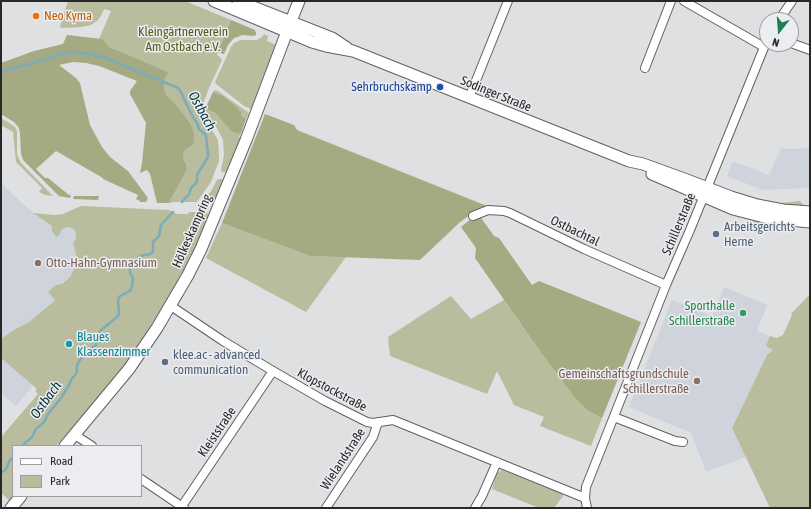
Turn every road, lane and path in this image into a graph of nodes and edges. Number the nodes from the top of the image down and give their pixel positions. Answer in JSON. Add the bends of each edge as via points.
{"nodes":[{"id":1,"x":214,"y":1,"type":"edge"},
{"id":2,"x":238,"y":1,"type":"edge"},
{"id":3,"x":300,"y":1,"type":"edge"},
{"id":4,"x":508,"y":1,"type":"edge"},
{"id":5,"x":671,"y":1,"type":"edge"},
{"id":6,"x":684,"y":1,"type":"edge"},
{"id":7,"x":792,"y":1,"type":"edge"},
{"id":8,"x":784,"y":12,"type":"edge"},
{"id":9,"x":289,"y":26,"type":"junction"},
{"id":10,"x":759,"y":40,"type":"edge"},
{"id":11,"x":799,"y":46,"type":"edge"},
{"id":12,"x":810,"y":50,"type":"edge"},
{"id":13,"x":763,"y":52,"type":"edge"},
{"id":14,"x":645,"y":68,"type":"dead end"},
{"id":15,"x":469,"y":98,"type":"junction"},
{"id":16,"x":705,"y":192,"type":"junction"},
{"id":17,"x":810,"y":212,"type":"edge"},
{"id":18,"x":473,"y":216,"type":"dead end"},
{"id":19,"x":810,"y":222,"type":"edge"},
{"id":20,"x":666,"y":285,"type":"junction"},
{"id":21,"x":171,"y":306,"type":"junction"},
{"id":22,"x":273,"y":371,"type":"junction"},
{"id":23,"x":614,"y":417,"type":"junction"},
{"id":24,"x":378,"y":422,"type":"junction"},
{"id":25,"x":75,"y":434,"type":"junction"},
{"id":26,"x":683,"y":442,"type":"dead end"},
{"id":27,"x":66,"y":445,"type":"edge"},
{"id":28,"x":91,"y":445,"type":"edge"},
{"id":29,"x":497,"y":462,"type":"junction"},
{"id":30,"x":142,"y":480,"type":"edge"},
{"id":31,"x":21,"y":497,"type":"edge"},
{"id":32,"x":585,"y":498,"type":"junction"},
{"id":33,"x":183,"y":507,"type":"edge"},
{"id":34,"x":11,"y":508,"type":"edge"},
{"id":35,"x":326,"y":508,"type":"edge"},
{"id":36,"x":475,"y":508,"type":"edge"},
{"id":37,"x":587,"y":508,"type":"edge"}],
"edges":[{"from":1,"to":9,"type":"main road","name":"Sodinger Straße"},
{"from":2,"to":9,"type":"main road","name":"Sodinger Straße"},
{"from":3,"to":9,"type":"main road","name":"Hölkeskampring"},
{"from":4,"to":15,"type":"street"},
{"from":5,"to":14,"type":"street"},
{"from":6,"to":10,"type":"street"},
{"from":7,"to":8,"type":"street"},
{"from":9,"to":15,"type":"main road","name":"Sodinger Straße","via":[[332,38],[352,51]]},
{"from":9,"to":21,"type":"main road","name":"Hölkeskampring","via":[[255,118],[201,249]]},
{"from":11,"to":12,"type":"street"},
{"from":13,"to":16,"type":"street","name":"Schillerstraße"},
{"from":15,"to":16,"type":"main road","name":"Sodinger Straße","via":[[629,162],[642,170]]},
{"from":16,"to":17,"type":"main road","name":"Sodinger Straße","via":[[783,210]]},
{"from":16,"to":19,"type":"main road","name":"Sodinger Straße","via":[[733,210]]},
{"from":16,"to":20,"type":"street","name":"Schillerstraße"},
{"from":18,"to":20,"type":"street","name":"Ostbachtal","via":[[488,210],[510,213]]},
{"from":20,"to":23,"type":"street","name":"Schillerstraße"},
{"from":21,"to":22,"type":"street","name":"Klopstockstraße"},
{"from":21,"to":25,"type":"main road","name":"Hölkeskampring","via":[[129,369]]},
{"from":22,"to":24,"type":"street","name":"Klopstockstraße","via":[[367,422]]},
{"from":22,"to":33,"type":"street","name":"Kleiststraße"},
{"from":23,"to":26,"type":"street"},
{"from":23,"to":32,"type":"street","name":"Schillerstraße","via":[[586,487]]},
{"from":24,"to":29,"type":"street","name":"Klopstockstraße","via":[[393,420]]},
{"from":24,"to":35,"type":"street","name":"Wielandstraße","via":[[373,437]]},
{"from":25,"to":27,"type":"main road","name":"Hölkeskampring"},
{"from":25,"to":28,"type":"street"},
{"from":29,"to":32,"type":"street","name":"Klopstockstraße"},
{"from":29,"to":36,"type":"street"},
{"from":30,"to":33,"type":"street"},
{"from":31,"to":34,"type":"main road"},
{"from":32,"to":37,"type":"street","name":"Schillerstraße"}]}
